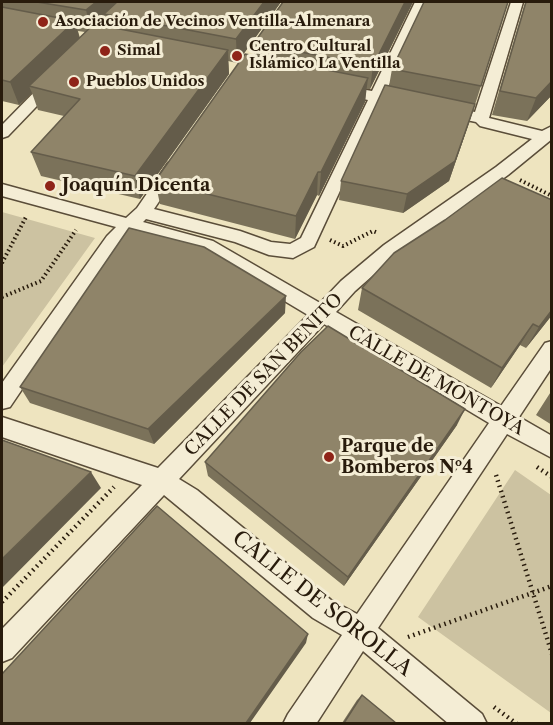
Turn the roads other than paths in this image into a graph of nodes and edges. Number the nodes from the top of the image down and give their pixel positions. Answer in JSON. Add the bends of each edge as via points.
{"nodes":[{"id":1,"x":421,"y":2,"type":"edge"},
{"id":2,"x":500,"y":5,"type":"edge"},
{"id":3,"x":519,"y":6,"type":"edge"},
{"id":4,"x":67,"y":67,"type":"edge"},
{"id":5,"x":320,"y":86,"type":"edge"},
{"id":6,"x":377,"y":97,"type":"junction"},
{"id":7,"x":481,"y":118,"type":"junction"},
{"id":8,"x":2,"y":133,"type":"edge"},
{"id":9,"x":548,"y":134,"type":"edge"},
{"id":10,"x":183,"y":154,"type":"edge"},
{"id":11,"x":2,"y":190,"type":"edge"},
{"id":12,"x":136,"y":218,"type":"junction"},
{"id":13,"x":321,"y":314,"type":"junction"},
{"id":14,"x":552,"y":349,"type":"edge"},
{"id":15,"x":2,"y":400,"type":"edge"},
{"id":16,"x":506,"y":420,"type":"junction"},
{"id":17,"x":2,"y":427,"type":"edge"},
{"id":18,"x":552,"y":448,"type":"edge"},
{"id":19,"x":161,"y":480,"type":"junction"},
{"id":20,"x":360,"y":630,"type":"junction"},
{"id":21,"x":2,"y":648,"type":"edge"},
{"id":22,"x":298,"y":723,"type":"edge"},
{"id":23,"x":472,"y":723,"type":"edge"}],
"edges":[{"from":1,"to":6,"type":"street"},
{"from":2,"to":3,"type":"street"},
{"from":3,"to":7,"type":"street"},
{"from":4,"to":8,"type":"street"},
{"from":5,"to":6,"type":"street"},
{"from":6,"to":7,"type":"street"},
{"from":6,"to":12,"type":"street","via":[[308,242],[293,251]]},
{"from":7,"to":9,"type":"street","via":[[485,123]]},
{"from":9,"to":13,"type":"street","name":"CALLE DE SAN BENITO","via":[[390,250]]},
{"from":10,"to":12,"type":"street"},
{"from":11,"to":12,"type":"street"},
{"from":12,"to":13,"type":"street","name":"CALLE DE MONTOYA","via":[[207,246]]},
{"from":12,"to":15,"type":"street","via":[[113,241]]},
{"from":13,"to":16,"type":"street","name":"CALLE DE MONTOYA"},
{"from":13,"to":19,"type":"street","name":"CALLE DE SAN BENITO"},
{"from":14,"to":16,"type":"street"},
{"from":16,"to":18,"type":"street","name":"CALLE DE MONTOYA"},
{"from":16,"to":20,"type":"street"},
{"from":17,"to":19,"type":"street","name":"CALLE DE SOROLLA"},
{"from":19,"to":20,"type":"street","name":"CALLE DE SOROLLA","via":[[322,609]]},
{"from":19,"to":21,"type":"street","name":"CALLE DE SAN BENITO"},
{"from":20,"to":22,"type":"street"},
{"from":20,"to":23,"type":"street","name":"CALLE DE SOROLLA"}]}
